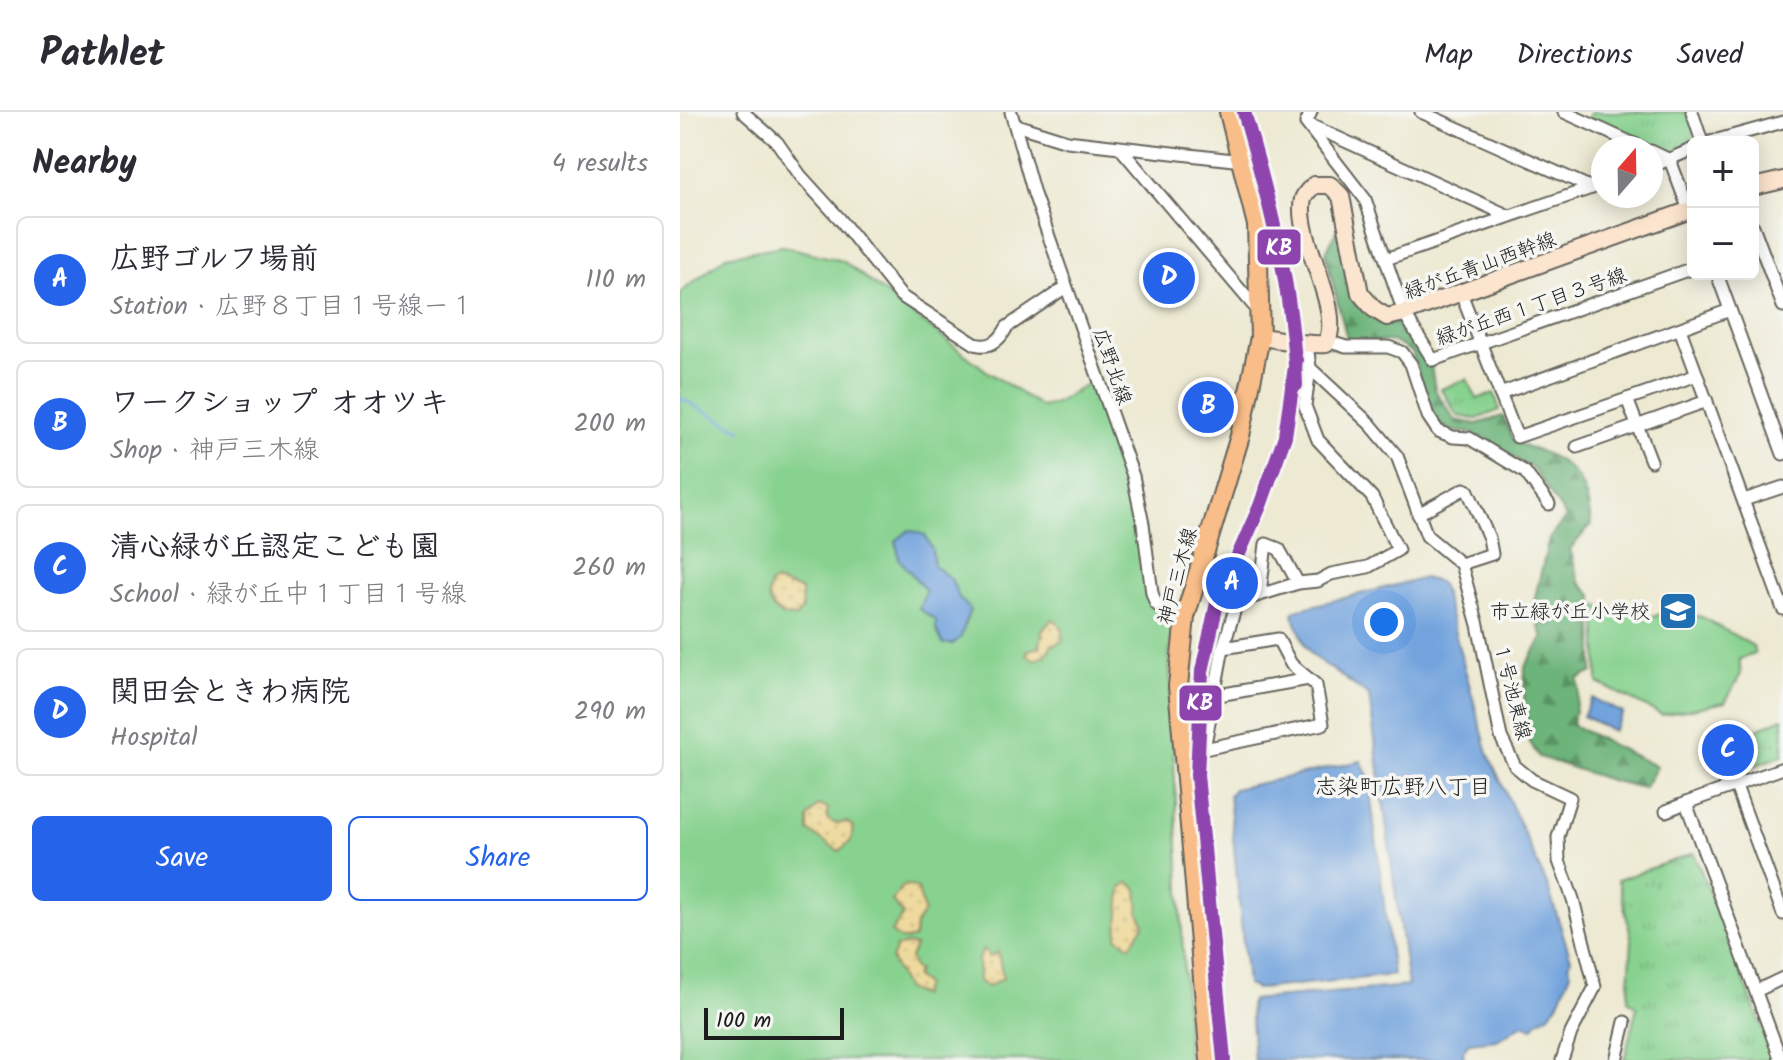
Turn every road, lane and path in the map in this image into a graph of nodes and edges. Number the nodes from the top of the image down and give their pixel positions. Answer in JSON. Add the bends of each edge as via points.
{"nodes":[{"id":1,"x":743,"y":112,"type":"edge"},
{"id":2,"x":1011,"y":112,"type":"edge"},
{"id":3,"x":1229,"y":112,"type":"edge"},
{"id":4,"x":1421,"y":112,"type":"edge"},
{"id":5,"x":1564,"y":112,"type":"edge"},
{"id":6,"x":1692,"y":112,"type":"edge"},
{"id":7,"x":1309,"y":118,"type":"edge"},
{"id":8,"x":1783,"y":122,"type":"edge"},
{"id":9,"x":1016,"y":125,"type":"junction"},
{"id":10,"x":1617,"y":136,"type":"edge"},
{"id":11,"x":1700,"y":136,"type":"edge"},
{"id":12,"x":1732,"y":136,"type":"edge"},
{"id":13,"x":1121,"y":149,"type":"junction"},
{"id":14,"x":1687,"y":152,"type":"edge"},
{"id":15,"x":1663,"y":157,"type":"edge"},
{"id":16,"x":1670,"y":160,"type":"junction"},
{"id":17,"x":1242,"y":161,"type":"junction"},
{"id":18,"x":1663,"y":163,"type":"edge"},
{"id":19,"x":1783,"y":180,"type":"edge"},
{"id":20,"x":1591,"y":183,"type":"edge"},
{"id":21,"x":1759,"y":186,"type":"edge"},
{"id":22,"x":1591,"y":188,"type":"edge"},
{"id":23,"x":1691,"y":208,"type":"edge"},
{"id":24,"x":1687,"y":210,"type":"edge"},
{"id":25,"x":1509,"y":216,"type":"junction"},
{"id":26,"x":1759,"y":251,"type":"edge"},
{"id":27,"x":1386,"y":259,"type":"junction"},
{"id":28,"x":1687,"y":270,"type":"edge"},
{"id":29,"x":1719,"y":280,"type":"edge"},
{"id":30,"x":1066,"y":287,"type":"junction"},
{"id":31,"x":1461,"y":293,"type":"junction"},
{"id":32,"x":1783,"y":306,"type":"edge"},
{"id":33,"x":1730,"y":310,"type":"junction"},
{"id":34,"x":1259,"y":312,"type":"junction"},
{"id":35,"x":1404,"y":313,"type":"junction"},
{"id":36,"x":1680,"y":329,"type":"junction"},
{"id":37,"x":1260,"y":337,"type":"junction"},
{"id":38,"x":1327,"y":341,"type":"junction"},
{"id":39,"x":1481,"y":343,"type":"junction"},
{"id":40,"x":1307,"y":344,"type":"junction"},
{"id":41,"x":1310,"y":368,"type":"junction"},
{"id":42,"x":1697,"y":375,"type":"junction"},
{"id":43,"x":1500,"y":394,"type":"junction"},
{"id":44,"x":1627,"y":399,"type":"junction"},
{"id":45,"x":1707,"y":401,"type":"junction"},
{"id":46,"x":1637,"y":426,"type":"junction"},
{"id":47,"x":1577,"y":447,"type":"dead end"},
{"id":48,"x":1783,"y":454,"type":"edge"},
{"id":49,"x":1651,"y":461,"type":"dead end"},
{"id":50,"x":1783,"y":487,"type":"edge"},
{"id":51,"x":1744,"y":500,"type":"junction"},
{"id":52,"x":1549,"y":504,"type":"dead end"},
{"id":53,"x":1418,"y":514,"type":"junction"},
{"id":54,"x":1461,"y":564,"type":"junction"},
{"id":55,"x":1298,"y":583,"type":"junction"},
{"id":56,"x":1260,"y":593,"type":"junction"},
{"id":57,"x":1783,"y":609,"type":"edge"},
{"id":58,"x":1185,"y":617,"type":"junction"},
{"id":59,"x":1223,"y":648,"type":"junction"},
{"id":60,"x":1309,"y":679,"type":"junction"},
{"id":61,"x":1213,"y":696,"type":"junction"},
{"id":62,"x":1204,"y":749,"type":"junction"},
{"id":63,"x":1184,"y":754,"type":"junction"},
{"id":64,"x":1783,"y":768,"type":"edge"},
{"id":65,"x":1736,"y":786,"type":"junction"},
{"id":66,"x":1686,"y":803,"type":"junction"},
{"id":67,"x":1666,"y":811,"type":"dead end"},
{"id":68,"x":1783,"y":914,"type":"edge"},
{"id":69,"x":1783,"y":978,"type":"edge"},
{"id":70,"x":1756,"y":991,"type":"junction"},
{"id":71,"x":1625,"y":1022,"type":"dead end"},
{"id":72,"x":1778,"y":1038,"type":"edge"},
{"id":73,"x":1210,"y":1060,"type":"edge"},
{"id":74,"x":1562,"y":1060,"type":"edge"},
{"id":75,"x":1616,"y":1060,"type":"edge"},
{"id":76,"x":1781,"y":1060,"type":"edge"}],
"edges":[{"from":1,"to":30,"type":"street","via":[[777,142],[901,296],[975,344],[992,345],[1007,327]]},
{"from":2,"to":9,"type":"street","name":"広野北線"},
{"from":3,"to":17,"type":"main road","name":"神戸三木線"},
{"from":4,"to":20,"type":"street"},
{"from":5,"to":10,"type":"street"},
{"from":6,"to":11,"type":"street"},
{"from":7,"to":25,"type":"street"},
{"from":7,"to":27,"type":"street","via":[[1365,199]]},
{"from":8,"to":12,"type":"street"},
{"from":9,"to":13,"type":"street","via":[[1067,141]]},
{"from":9,"to":30,"type":"street","name":"広野北線"},
{"from":13,"to":17,"type":"street"},
{"from":13,"to":34,"type":"street"},
{"from":14,"to":16,"type":"street"},
{"from":15,"to":16,"type":"street"},
{"from":16,"to":18,"type":"street"},
{"from":16,"to":23,"type":"street"},
{"from":17,"to":34,"type":"main road","name":"神戸三木線","via":[[1257,225]]},
{"from":19,"to":21,"type":"street"},
{"from":22,"to":25,"type":"street"},
{"from":24,"to":31,"type":"street","name":"緑が丘青山西幹線"},
{"from":25,"to":27,"type":"street"},
{"from":26,"to":32,"type":"street"},
{"from":27,"to":35,"type":"street"},
{"from":28,"to":39,"type":"street","name":"緑が丘西１丁目３号線"},
{"from":29,"to":33,"type":"street"},
{"from":30,"to":58,"type":"street","name":"広野北線","via":[[1133,476],[1152,593],[1156,604]]},
{"from":31,"to":35,"type":"street","name":"緑が丘青山西幹線"},
{"from":31,"to":39,"type":"street"},
{"from":33,"to":36,"type":"street"},
{"from":33,"to":48,"type":"street"},
{"from":34,"to":37,"type":"main road","name":"神戸三木線"},
{"from":35,"to":38,"type":"street","name":"緑が丘青山西幹線","via":[[1387,317],[1360,293],[1341,196],[1330,185],[1314,185],[1304,196],[1302,214],[1329,314]]},
{"from":35,"to":39,"type":"street","name":"緑が丘西１丁目３号線","via":[[1433,360]]},
{"from":36,"to":42,"type":"street"},
{"from":36,"to":43,"type":"street"},
{"from":37,"to":40,"type":"street"},
{"from":37,"to":58,"type":"main road","name":"神戸三木線","via":[[1240,436]]},
{"from":38,"to":40,"type":"street"},
{"from":38,"to":52,"type":"street","via":[[1402,352],[1438,431],[1469,438],[1525,472]]},
{"from":39,"to":43,"type":"street"},
{"from":40,"to":41,"type":"street"},
{"from":41,"to":53,"type":"street","via":[[1397,456]]},
{"from":41,"to":55,"type":"street","via":[[1305,406],[1318,440],[1372,497],[1398,550],[1368,567]]},
{"from":42,"to":44,"type":"street"},
{"from":42,"to":45,"type":"street"},
{"from":43,"to":44,"type":"street","via":[[1517,437]]},
{"from":44,"to":46,"type":"street"},
{"from":45,"to":46,"type":"street"},
{"from":45,"to":51,"type":"street"},
{"from":46,"to":47,"type":"street"},
{"from":46,"to":49,"type":"street"},
{"from":50,"to":51,"type":"street"},
{"from":51,"to":57,"type":"street"},
{"from":53,"to":54,"type":"street","via":[[1427,536]]},
{"from":53,"to":54,"type":"street","via":[[1468,491],[1492,554]]},
{"from":54,"to":74,"type":"street","name":"１号池東線","via":[[1501,737],[1515,766],[1570,798],[1558,837],[1559,861],[1595,987]]},
{"from":55,"to":56,"type":"street"},
{"from":55,"to":56,"type":"street","via":[[1279,549],[1266,544]]},
{"from":56,"to":59,"type":"street","via":[[1237,602]]},
{"from":58,"to":63,"type":"main road","name":"神戸三木線","via":[[1178,686]]},
{"from":59,"to":60,"type":"street","via":[[1278,639],[1291,664]]},
{"from":59,"to":61,"type":"street"},
{"from":60,"to":61,"type":"street"},
{"from":60,"to":62,"type":"street","via":[[1316,685],[1323,724]]},
{"from":61,"to":62,"type":"street"},
{"from":62,"to":63,"type":"street"},
{"from":63,"to":73,"type":"main road","name":"神戸三木線"},
{"from":64,"to":65,"type":"street"},
{"from":65,"to":66,"type":"street"},
{"from":65,"to":68,"type":"street"},
{"from":66,"to":67,"type":"street"},
{"from":66,"to":70,"type":"street"},
{"from":69,"to":70,"type":"street"},
{"from":70,"to":72,"type":"street"},
{"from":71,"to":75,"type":"street"},
{"from":72,"to":76,"type":"street"}]}
